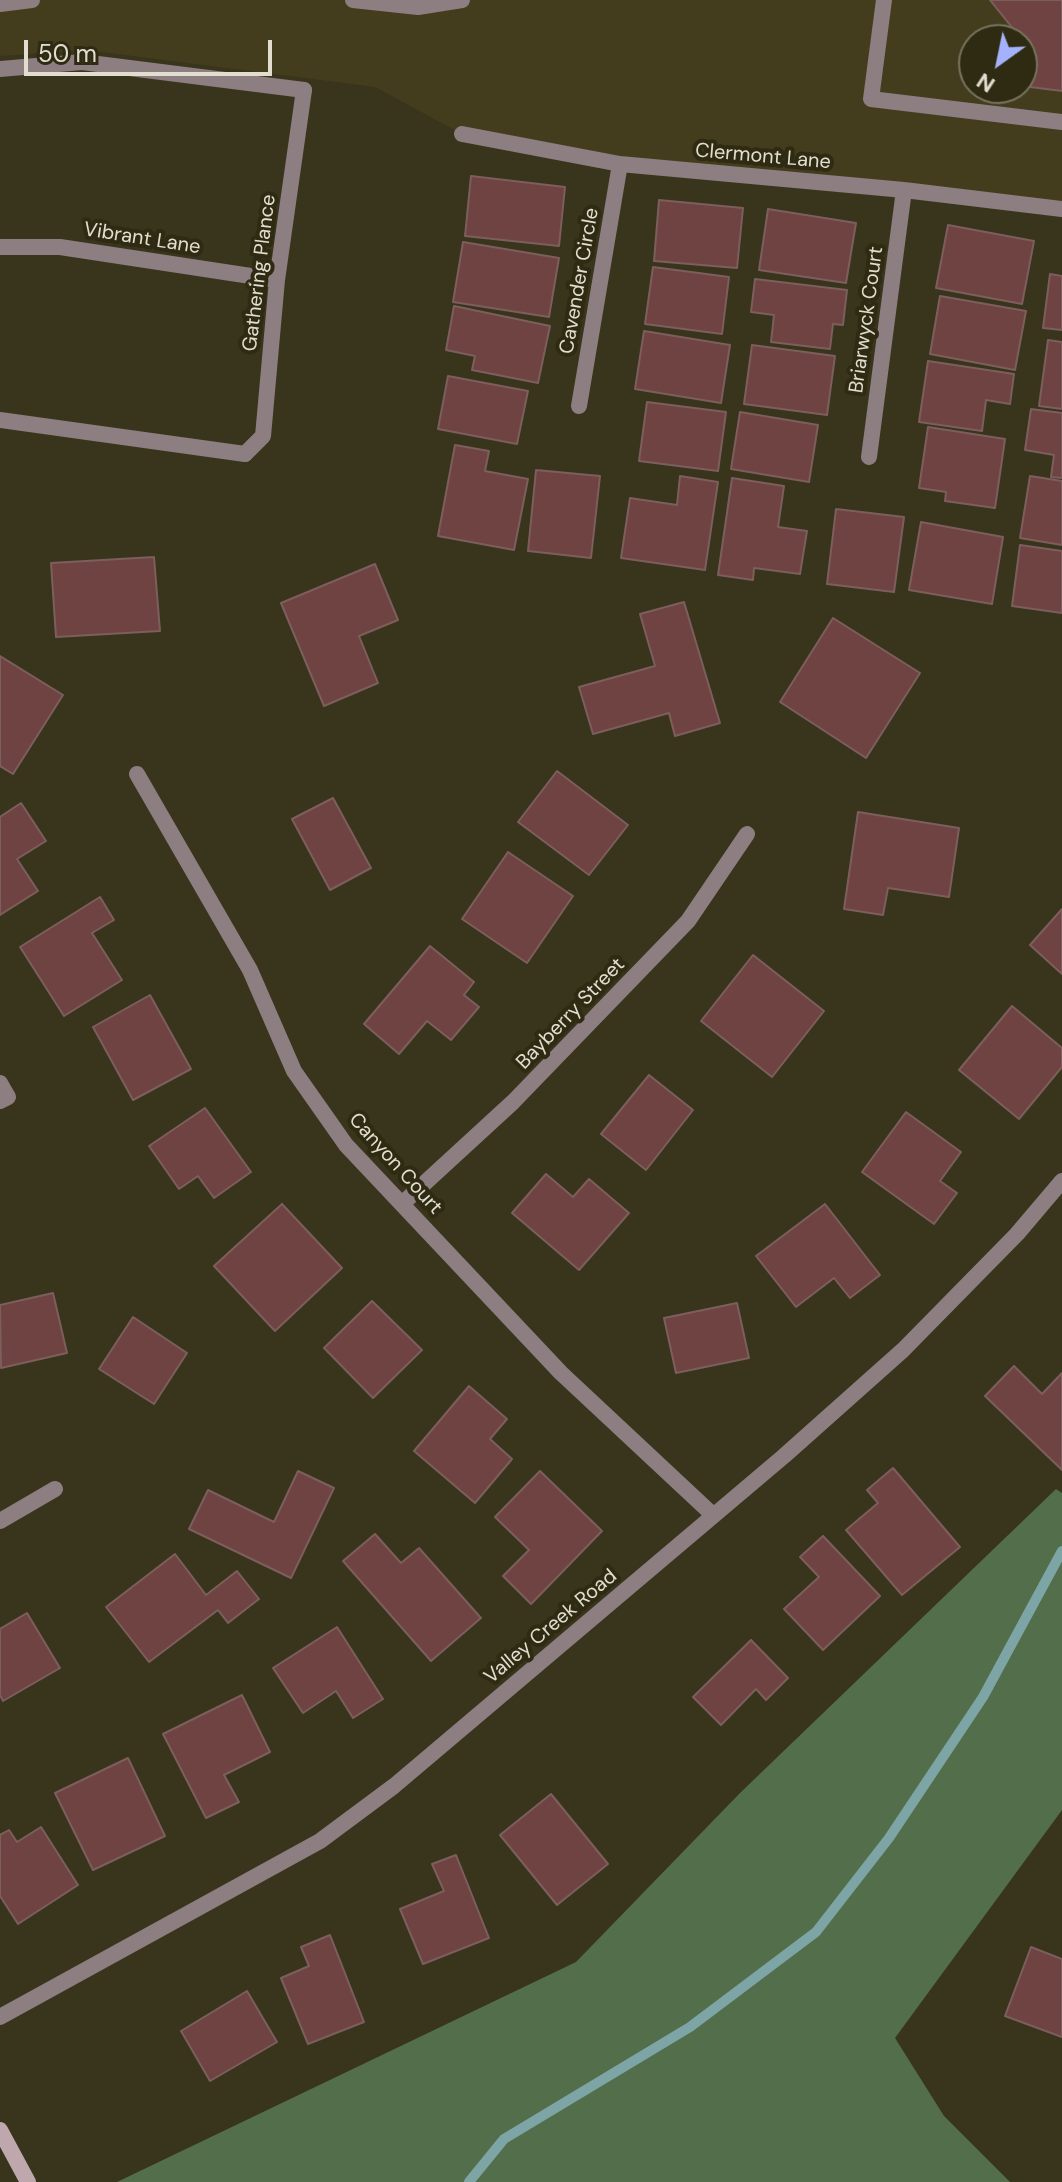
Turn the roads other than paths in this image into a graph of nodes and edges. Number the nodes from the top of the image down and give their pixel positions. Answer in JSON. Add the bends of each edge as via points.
{"nodes":[{"id":1,"x":32,"y":0,"type":"edge"},
{"id":2,"x":353,"y":0,"type":"edge"},
{"id":3,"x":462,"y":0,"type":"edge"},
{"id":4,"x":884,"y":0,"type":"edge"},
{"id":5,"x":0,"y":4,"type":"edge"},
{"id":6,"x":0,"y":69,"type":"edge"},
{"id":7,"x":1062,"y":122,"type":"edge"},
{"id":8,"x":462,"y":134,"type":"dead end"},
{"id":9,"x":620,"y":164,"type":"junction"},
{"id":10,"x":904,"y":190,"type":"junction"},
{"id":11,"x":1062,"y":209,"type":"edge"},
{"id":12,"x":0,"y":247,"type":"edge"},
{"id":13,"x":277,"y":280,"type":"junction"},
{"id":14,"x":579,"y":406,"type":"dead end"},
{"id":15,"x":0,"y":420,"type":"edge"},
{"id":16,"x":869,"y":457,"type":"dead end"},
{"id":17,"x":137,"y":774,"type":"dead end"},
{"id":18,"x":747,"y":834,"type":"dead end"},
{"id":19,"x":0,"y":1083,"type":"edge"},
{"id":20,"x":0,"y":1101,"type":"edge"},
{"id":21,"x":1062,"y":1181,"type":"edge"},
{"id":22,"x":403,"y":1203,"type":"junction"},
{"id":23,"x":55,"y":1489,"type":"dead end"},
{"id":24,"x":713,"y":1515,"type":"junction"},
{"id":25,"x":0,"y":1521,"type":"edge"},
{"id":26,"x":0,"y":2017,"type":"edge"},
{"id":27,"x":0,"y":2130,"type":"edge"},
{"id":28,"x":28,"y":2182,"type":"edge"}],
"edges":[{"from":1,"to":5,"type":"street"},
{"from":2,"to":3,"type":"street","via":[[418,7]]},
{"from":4,"to":7,"type":"street","via":[[871,99]]},
{"from":6,"to":13,"type":"street","name":"Gathering Plance","via":[[82,62],[304,90]]},
{"from":8,"to":9,"type":"street","name":"Clermont Lane"},
{"from":9,"to":10,"type":"street","name":"Clermont Lane"},
{"from":9,"to":14,"type":"street","name":"Cavender Circle"},
{"from":10,"to":11,"type":"street","name":"Clermont Lane"},
{"from":10,"to":16,"type":"street","name":"Briarwyck Court"},
{"from":12,"to":13,"type":"street","name":"Vibrant Lane","via":[[60,247]]},
{"from":13,"to":15,"type":"street","name":"Gathering Plance","via":[[263,436],[245,454]]},
{"from":17,"to":22,"type":"street","name":"Canyon Court","via":[[250,970],[294,1071],[346,1145]]},
{"from":18,"to":22,"type":"street","name":"Bayberry Street","via":[[688,921],[513,1102]]},
{"from":19,"to":20,"type":"street","via":[[8,1097]]},
{"from":21,"to":24,"type":"street","name":"Valley Creek Road","via":[[903,1350]]},
{"from":22,"to":24,"type":"street","name":"Canyon Court","via":[[561,1373]]},
{"from":23,"to":25,"type":"street"},
{"from":24,"to":26,"type":"street","name":"Valley Creek Road","via":[[394,1786],[320,1841]]},
{"from":27,"to":28,"type":"main road"}]}
